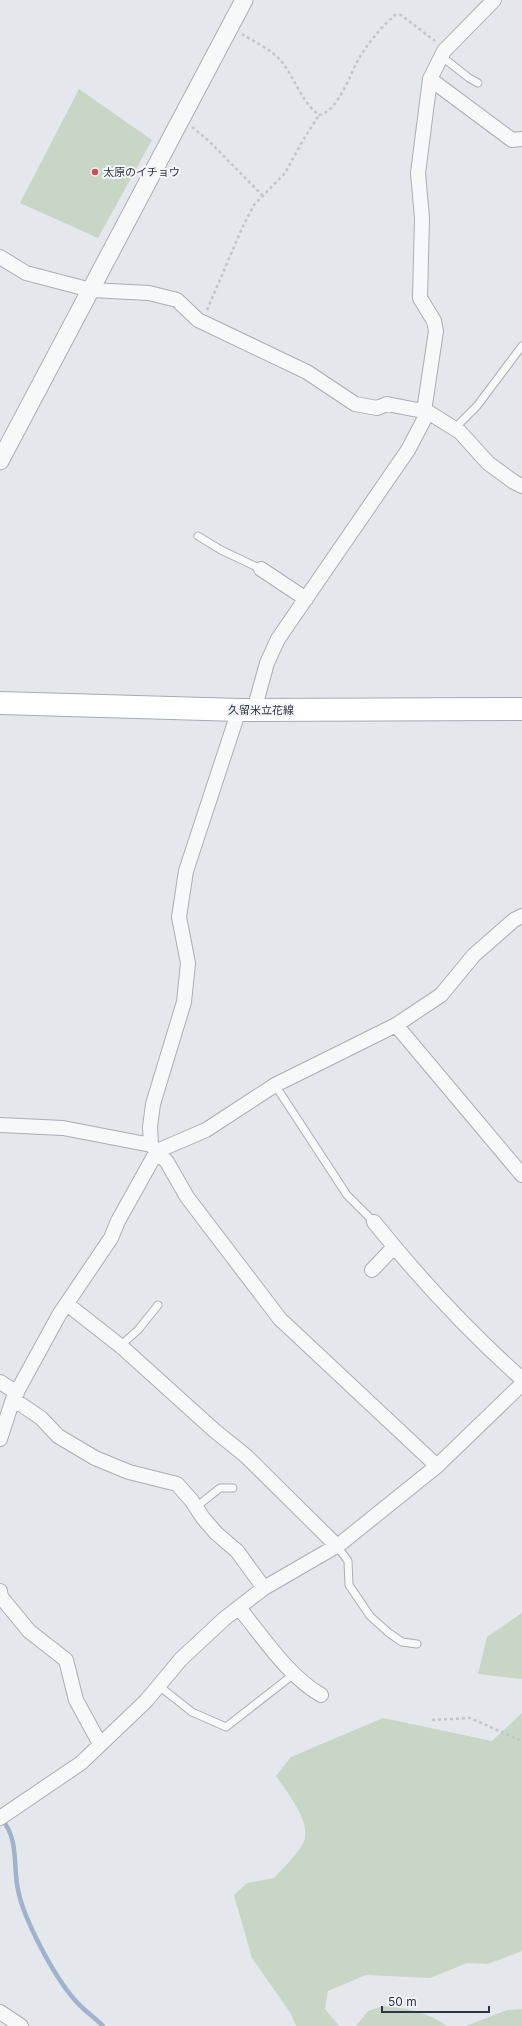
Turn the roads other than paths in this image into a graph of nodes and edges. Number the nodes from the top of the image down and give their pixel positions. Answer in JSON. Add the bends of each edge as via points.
{"nodes":[{"id":1,"x":244,"y":0,"type":"edge"},
{"id":2,"x":494,"y":0,"type":"edge"},
{"id":3,"x":444,"y":52,"type":"junction"},
{"id":4,"x":430,"y":79,"type":"junction"},
{"id":5,"x":478,"y":83,"type":"dead end"},
{"id":6,"x":522,"y":139,"type":"edge"},
{"id":7,"x":0,"y":257,"type":"edge"},
{"id":8,"x":90,"y":290,"type":"junction"},
{"id":9,"x":522,"y":346,"type":"edge"},
{"id":10,"x":426,"y":411,"type":"junction"},
{"id":11,"x":454,"y":429,"type":"junction"},
{"id":12,"x":0,"y":461,"type":"edge"},
{"id":13,"x":522,"y":486,"type":"edge"},
{"id":14,"x":198,"y":536,"type":"dead end"},
{"id":15,"x":261,"y":569,"type":"joint"},
{"id":16,"x":306,"y":599,"type":"junction"},
{"id":17,"x":0,"y":703,"type":"edge"},
{"id":18,"x":522,"y":709,"type":"edge"},
{"id":19,"x":246,"y":710,"type":"junction"},
{"id":20,"x":522,"y":916,"type":"edge"},
{"id":21,"x":396,"y":1025,"type":"junction"},
{"id":22,"x":275,"y":1085,"type":"junction"},
{"id":23,"x":0,"y":1125,"type":"edge"},
{"id":24,"x":154,"y":1148,"type":"junction"},
{"id":25,"x":522,"y":1175,"type":"edge"},
{"id":26,"x":374,"y":1222,"type":"joint"},
{"id":27,"x":394,"y":1247,"type":"junction"},
{"id":28,"x":372,"y":1270,"type":"dead end"},
{"id":29,"x":67,"y":1304,"type":"junction"},
{"id":30,"x":158,"y":1305,"type":"dead end"},
{"id":31,"x":120,"y":1346,"type":"junction"},
{"id":32,"x":522,"y":1379,"type":"edge"},
{"id":33,"x":0,"y":1382,"type":"edge"},
{"id":34,"x":522,"y":1384,"type":"edge"},
{"id":35,"x":15,"y":1396,"type":"junction"},
{"id":36,"x":0,"y":1439,"type":"edge"},
{"id":37,"x":437,"y":1466,"type":"junction"},
{"id":38,"x":233,"y":1488,"type":"dead end"},
{"id":39,"x":196,"y":1507,"type":"junction"},
{"id":40,"x":337,"y":1546,"type":"junction"},
{"id":41,"x":264,"y":1588,"type":"junction"},
{"id":42,"x":0,"y":1591,"type":"edge"},
{"id":43,"x":239,"y":1608,"type":"junction"},
{"id":44,"x":417,"y":1644,"type":"dead end"},
{"id":45,"x":294,"y":1674,"type":"junction"},
{"id":46,"x":159,"y":1686,"type":"junction"},
{"id":47,"x":321,"y":1695,"type":"dead end"},
{"id":48,"x":100,"y":1744,"type":"junction"},
{"id":49,"x":0,"y":1818,"type":"edge"},
{"id":50,"x":0,"y":2012,"type":"edge"},
{"id":51,"x":21,"y":2026,"type":"edge"}],
"edges":[{"from":1,"to":8,"type":"street"},
{"from":2,"to":3,"type":"street"},
{"from":3,"to":4,"type":"street"},
{"from":3,"to":5,"type":"lane","via":[[469,78]]},
{"from":4,"to":6,"type":"street","via":[[512,140]]},
{"from":4,"to":10,"type":"street","via":[[418,174],[422,218],[420,298],[434,321],[436,331]]},
{"from":7,"to":8,"type":"street","via":[[26,272]]},
{"from":8,"to":10,"type":"street","via":[[149,293],[176,300],[200,321],[307,372],[355,404],[377,408],[387,404]]},
{"from":8,"to":12,"type":"street"},
{"from":9,"to":11,"type":"lane","via":[[477,406]]},
{"from":10,"to":11,"type":"street"},
{"from":10,"to":16,"type":"street","via":[[408,450]]},
{"from":11,"to":13,"type":"street","via":[[460,432],[488,463]]},
{"from":14,"to":15,"type":"lane"},
{"from":15,"to":16,"type":"street"},
{"from":16,"to":19,"type":"street","via":[[278,639]]},
{"from":17,"to":19,"type":"main road","name":"久留米立花線"},
{"from":18,"to":19,"type":"main road","name":"久留米立花線"},
{"from":19,"to":24,"type":"street","via":[[186,872],[179,917],[188,963],[184,1002],[152,1104],[150,1127]]},
{"from":20,"to":21,"type":"street","via":[[474,954],[441,995]]},
{"from":21,"to":22,"type":"street"},
{"from":21,"to":25,"type":"street"},
{"from":22,"to":24,"type":"street","via":[[206,1130]]},
{"from":22,"to":26,"type":"lane","via":[[347,1195]]},
{"from":23,"to":24,"type":"street","via":[[63,1128]]},
{"from":24,"to":29,"type":"street","via":[[111,1238]]},
{"from":24,"to":37,"type":"street","via":[[167,1162],[187,1197],[280,1319]]},
{"from":26,"to":27,"type":"street"},
{"from":27,"to":28,"type":"street"},
{"from":27,"to":32,"type":"street","via":[[481,1342]]},
{"from":29,"to":31,"type":"street"},
{"from":29,"to":35,"type":"street"},
{"from":30,"to":31,"type":"lane","via":[[138,1330]]},
{"from":31,"to":40,"type":"street","via":[[246,1456]]},
{"from":33,"to":35,"type":"street"},
{"from":34,"to":37,"type":"street"},
{"from":35,"to":36,"type":"street"},
{"from":35,"to":39,"type":"street","via":[[58,1436],[95,1458],[130,1472],[176,1484]]},
{"from":37,"to":40,"type":"street"},
{"from":38,"to":39,"type":"lane","via":[[220,1488]]},
{"from":39,"to":41,"type":"street","via":[[216,1533],[237,1551]]},
{"from":40,"to":41,"type":"street"},
{"from":40,"to":44,"type":"lane","via":[[348,1561],[349,1584],[370,1616],[402,1642]]},
{"from":41,"to":43,"type":"street"},
{"from":42,"to":48,"type":"street","via":[[1,1598],[29,1631],[66,1660],[76,1700]]},
{"from":43,"to":45,"type":"street"},
{"from":43,"to":46,"type":"street","via":[[181,1659]]},
{"from":45,"to":46,"type":"lane","via":[[226,1727],[192,1712]]},
{"from":45,"to":47,"type":"street"},
{"from":46,"to":48,"type":"street"},
{"from":48,"to":49,"type":"street","via":[[81,1763]]},
{"from":50,"to":51,"type":"street"}]}
